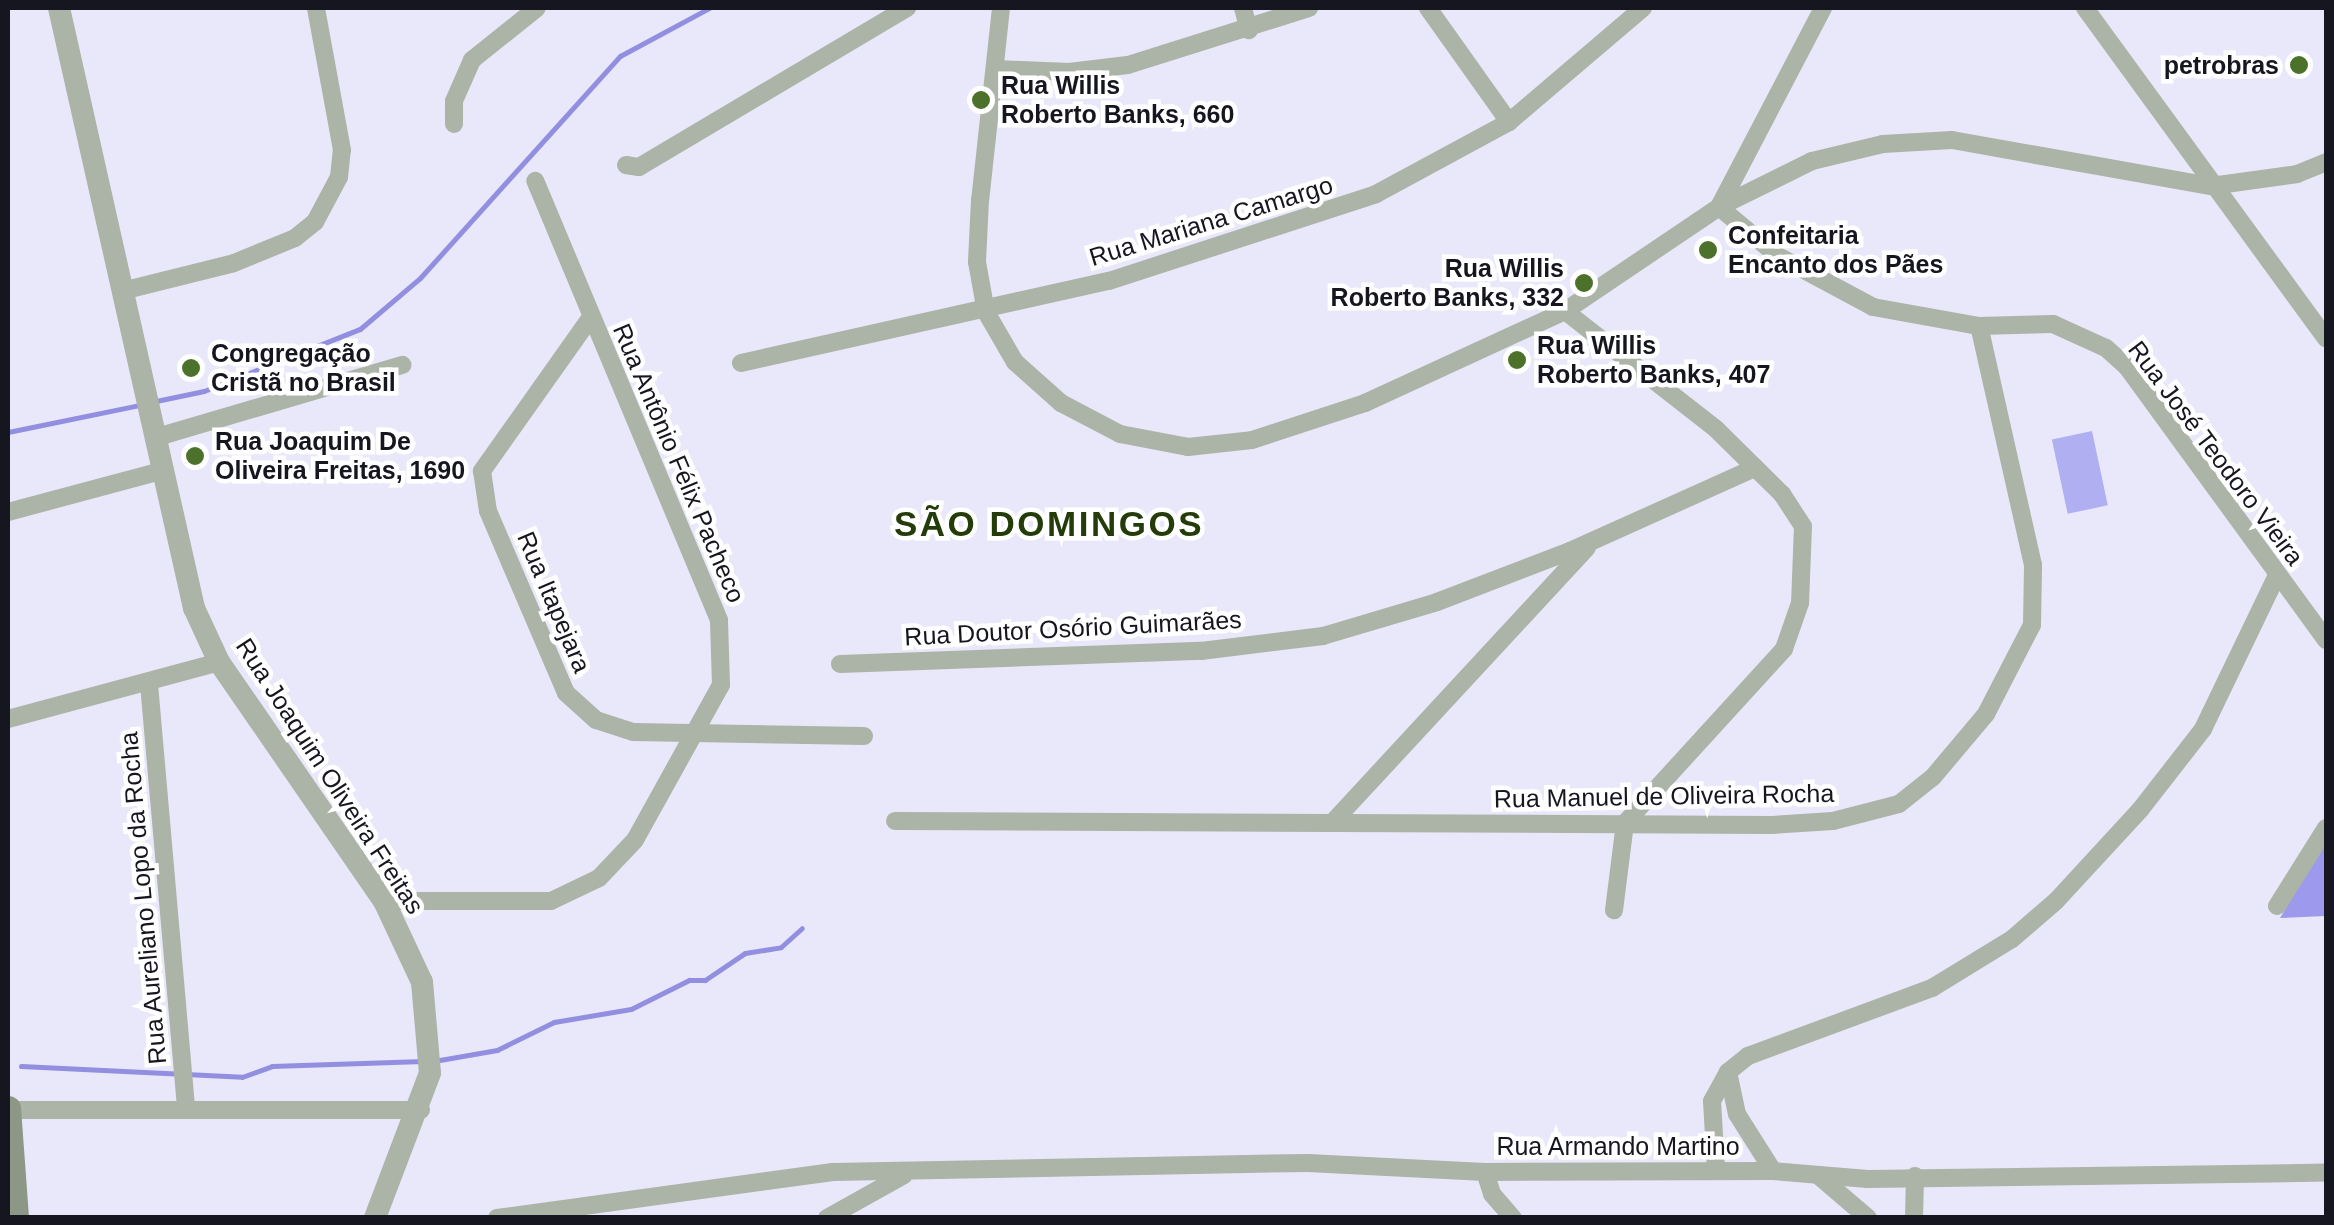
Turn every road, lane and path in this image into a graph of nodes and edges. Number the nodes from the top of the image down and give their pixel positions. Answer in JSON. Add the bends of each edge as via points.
{"nodes":[{"id":1,"x":59,"y":8,"type":"edge"},
{"id":2,"x":316,"y":8,"type":"edge"},
{"id":3,"x":538,"y":8,"type":"edge"},
{"id":4,"x":907,"y":8,"type":"edge"},
{"id":5,"x":1001,"y":8,"type":"edge"},
{"id":6,"x":1243,"y":8,"type":"edge"},
{"id":7,"x":1310,"y":8,"type":"edge"},
{"id":8,"x":1428,"y":8,"type":"edge"},
{"id":9,"x":1642,"y":8,"type":"edge"},
{"id":10,"x":1823,"y":8,"type":"edge"},
{"id":11,"x":2085,"y":8,"type":"edge"},
{"id":12,"x":1249,"y":30,"type":"junction"},
{"id":13,"x":996,"y":68,"type":"junction"},
{"id":14,"x":1509,"y":122,"type":"junction"},
{"id":15,"x":454,"y":124,"type":"dead end"},
{"id":16,"x":2326,"y":162,"type":"edge"},
{"id":17,"x":626,"y":165,"type":"dead end"},
{"id":18,"x":534,"y":181,"type":"dead end"},
{"id":19,"x":2210,"y":186,"type":"junction"},
{"id":20,"x":1719,"y":207,"type":"junction"},
{"id":21,"x":122,"y":291,"type":"junction"},
{"id":22,"x":1565,"y":311,"type":"junction"},
{"id":23,"x":986,"y":312,"type":"junction"},
{"id":24,"x":590,"y":317,"type":"junction"},
{"id":25,"x":1980,"y":326,"type":"junction"},
{"id":26,"x":2326,"y":339,"type":"edge"},
{"id":27,"x":741,"y":363,"type":"dead end"},
{"id":28,"x":402,"y":365,"type":"dead end"},
{"id":29,"x":152,"y":428,"type":"junction"},
{"id":30,"x":1755,"y":468,"type":"junction"},
{"id":31,"x":161,"y":471,"type":"junction"},
{"id":32,"x":8,"y":512,"type":"edge"},
{"id":33,"x":1596,"y":538,"type":"junction"},
{"id":34,"x":2276,"y":576,"type":"junction"},
{"id":35,"x":2326,"y":640,"type":"edge"},
{"id":36,"x":219,"y":662,"type":"junction"},
{"id":37,"x":840,"y":664,"type":"dead end"},
{"id":38,"x":149,"y":684,"type":"junction"},
{"id":39,"x":8,"y":719,"type":"edge"},
{"id":40,"x":696,"y":733,"type":"junction"},
{"id":41,"x":864,"y":736,"type":"dead end"},
{"id":42,"x":895,"y":820,"type":"dead end"},
{"id":43,"x":1332,"y":823,"type":"junction"},
{"id":44,"x":1625,"y":823,"type":"junction"},
{"id":45,"x":2326,"y":828,"type":"edge"},
{"id":46,"x":384,"y":901,"type":"junction"},
{"id":47,"x":2277,"y":906,"type":"dead end"},
{"id":48,"x":1614,"y":910,"type":"dead end"},
{"id":49,"x":1728,"y":1072,"type":"junction"},
{"id":50,"x":185,"y":1100,"type":"junction"},
{"id":51,"x":424,"y":1102,"type":"junction"},
{"id":52,"x":8,"y":1118,"type":"edge"},
{"id":53,"x":1716,"y":1170,"type":"junction"},
{"id":54,"x":1774,"y":1171,"type":"junction"},
{"id":55,"x":833,"y":1172,"type":"junction"},
{"id":56,"x":909,"y":1172,"type":"junction"},
{"id":57,"x":1485,"y":1172,"type":"junction"},
{"id":58,"x":2326,"y":1174,"type":"edge"},
{"id":59,"x":1916,"y":1176,"type":"junction"},
{"id":60,"x":1820,"y":1177,"type":"junction"},
{"id":61,"x":852,"y":1201,"type":"junction"},
{"id":62,"x":16,"y":1218,"type":"edge"},
{"id":63,"x":375,"y":1218,"type":"edge"},
{"id":64,"x":497,"y":1218,"type":"edge"},
{"id":65,"x":828,"y":1218,"type":"edge"},
{"id":66,"x":1513,"y":1218,"type":"edge"},
{"id":67,"x":1868,"y":1218,"type":"edge"},
{"id":68,"x":1914,"y":1218,"type":"edge"}],
"edges":[{"from":1,"to":21,"type":"street","name":"Rua Joaquim Oliveira Freitas"},
{"from":2,"to":21,"type":"street","via":[[342,150],[339,177],[323,210],[295,238],[234,263]]},
{"from":3,"to":15,"type":"street","via":[[472,60],[454,101]]},
{"from":4,"to":17,"type":"street","via":[[638,167]]},
{"from":5,"to":13,"type":"street"},
{"from":6,"to":12,"type":"street"},
{"from":7,"to":12,"type":"street"},
{"from":8,"to":14,"type":"street"},
{"from":9,"to":14,"type":"street","name":"Rua Mariana Camargo"},
{"from":10,"to":20,"type":"street"},
{"from":11,"to":19,"type":"street"},
{"from":12,"to":13,"type":"street","via":[[1128,65],[1069,72]]},
{"from":13,"to":23,"type":"street","via":[[977,262]]},
{"from":14,"to":23,"type":"street","name":"Rua Mariana Camargo","via":[[1427,171],[1265,235]]},
{"from":16,"to":19,"type":"street","via":[[2297,174]]},
{"from":18,"to":24,"type":"street","name":"Rua Antônio Félix Pacheco"},
{"from":19,"to":20,"type":"street","via":[[1952,140],[1883,144],[1812,161]]},
{"from":19,"to":26,"type":"street"},
{"from":20,"to":22,"type":"street"},
{"from":20,"to":25,"type":"street","name":"Rua José Teodoro Vieira","via":[[1778,256],[1845,296],[1904,316]]},
{"from":21,"to":29,"type":"street","name":"Rua Joaquim Oliveira Freitas"},
{"from":22,"to":23,"type":"street","via":[[1365,402],[1252,440],[1188,447],[1120,434],[1061,404],[1016,362]]},
{"from":22,"to":30,"type":"street","via":[[1672,392]]},
{"from":23,"to":27,"type":"street","name":"Rua Mariana Camargo"},
{"from":24,"to":40,"type":"street","name":"Rua Antônio Félix Pacheco","via":[[720,620],[721,684]]},
{"from":24,"to":40,"type":"street","name":"Rua Itapejara","via":[[487,460],[482,490],[566,693],[596,720],[633,732]]},
{"from":25,"to":34,"type":"street","name":"Rua José Teodoro Vieira","via":[[2053,324],[2106,348]]},
{"from":25,"to":44,"type":"street","name":"Rua Manuel de Oliveira Rocha","via":[[2037,592],[2023,650],[1986,714],[1914,795],[1878,814],[1782,825]]},
{"from":28,"to":29,"type":"street"},
{"from":29,"to":31,"type":"street","name":"Rua Joaquim Oliveira Freitas"},
{"from":30,"to":33,"type":"street","name":"Rua Doutor Osório Guimarães"},
{"from":30,"to":44,"type":"street","via":[[1803,526],[1800,603],[1784,649]]},
{"from":31,"to":32,"type":"street"},
{"from":31,"to":36,"type":"street","name":"Rua Joaquim Oliveira Freitas","via":[[194,608]]},
{"from":33,"to":37,"type":"street","name":"Rua Doutor Osório Guimarães","via":[[1436,602],[1323,636],[1201,651]]},
{"from":33,"to":43,"type":"street"},
{"from":34,"to":35,"type":"street","name":"Rua José Teodoro Vieira"},
{"from":34,"to":49,"type":"street","via":[[2203,729],[2056,901],[2012,939],[1932,988],[1748,1056]]},
{"from":36,"to":38,"type":"street"},
{"from":36,"to":46,"type":"street","name":"Rua Joaquim Oliveira Freitas"},
{"from":38,"to":39,"type":"street"},
{"from":38,"to":50,"type":"street","name":"Rua Aureliano Lopo da Rocha"},
{"from":40,"to":41,"type":"street","name":"Rua Itapejara"},
{"from":40,"to":46,"type":"street","name":"Rua Antônio Félix Pacheco","via":[[635,840],[599,878],[573,893],[519,904]]},
{"from":42,"to":43,"type":"street","name":"Rua Manuel de Oliveira Rocha"},
{"from":43,"to":44,"type":"street","name":"Rua Manuel de Oliveira Rocha"},
{"from":44,"to":48,"type":"street"},
{"from":45,"to":47,"type":"street"},
{"from":46,"to":51,"type":"street","name":"Rua Joaquim Oliveira Freitas","via":[[422,982],[432,1037]]},
{"from":49,"to":53,"type":"street","via":[[1712,1101]]},
{"from":49,"to":54,"type":"street","via":[[1737,1114]]},
{"from":50,"to":51,"type":"street"},
{"from":50,"to":52,"type":"street"},
{"from":51,"to":63,"type":"street","name":"Rua Joaquim Oliveira Freitas"},
{"from":52,"to":62,"type":"main road"},
{"from":53,"to":54,"type":"street","name":"Rua Armando Martino"},
{"from":53,"to":57,"type":"street","name":"Rua Armando Martino"},
{"from":54,"to":60,"type":"street","name":"Rua Armando Martino"},
{"from":55,"to":56,"type":"street","name":"Rua Armando Martino"},
{"from":55,"to":61,"type":"street"},
{"from":55,"to":64,"type":"street","name":"Rua Armando Martino"},
{"from":56,"to":57,"type":"street","name":"Rua Armando Martino","via":[[1308,1163]]},
{"from":56,"to":61,"type":"street"},
{"from":57,"to":66,"type":"street","via":[[1492,1194]]},
{"from":58,"to":59,"type":"street","name":"Rua Armando Martino"},
{"from":59,"to":60,"type":"street","name":"Rua Armando Martino"},
{"from":59,"to":68,"type":"street"},
{"from":60,"to":67,"type":"street"},
{"from":61,"to":65,"type":"street"}]}
